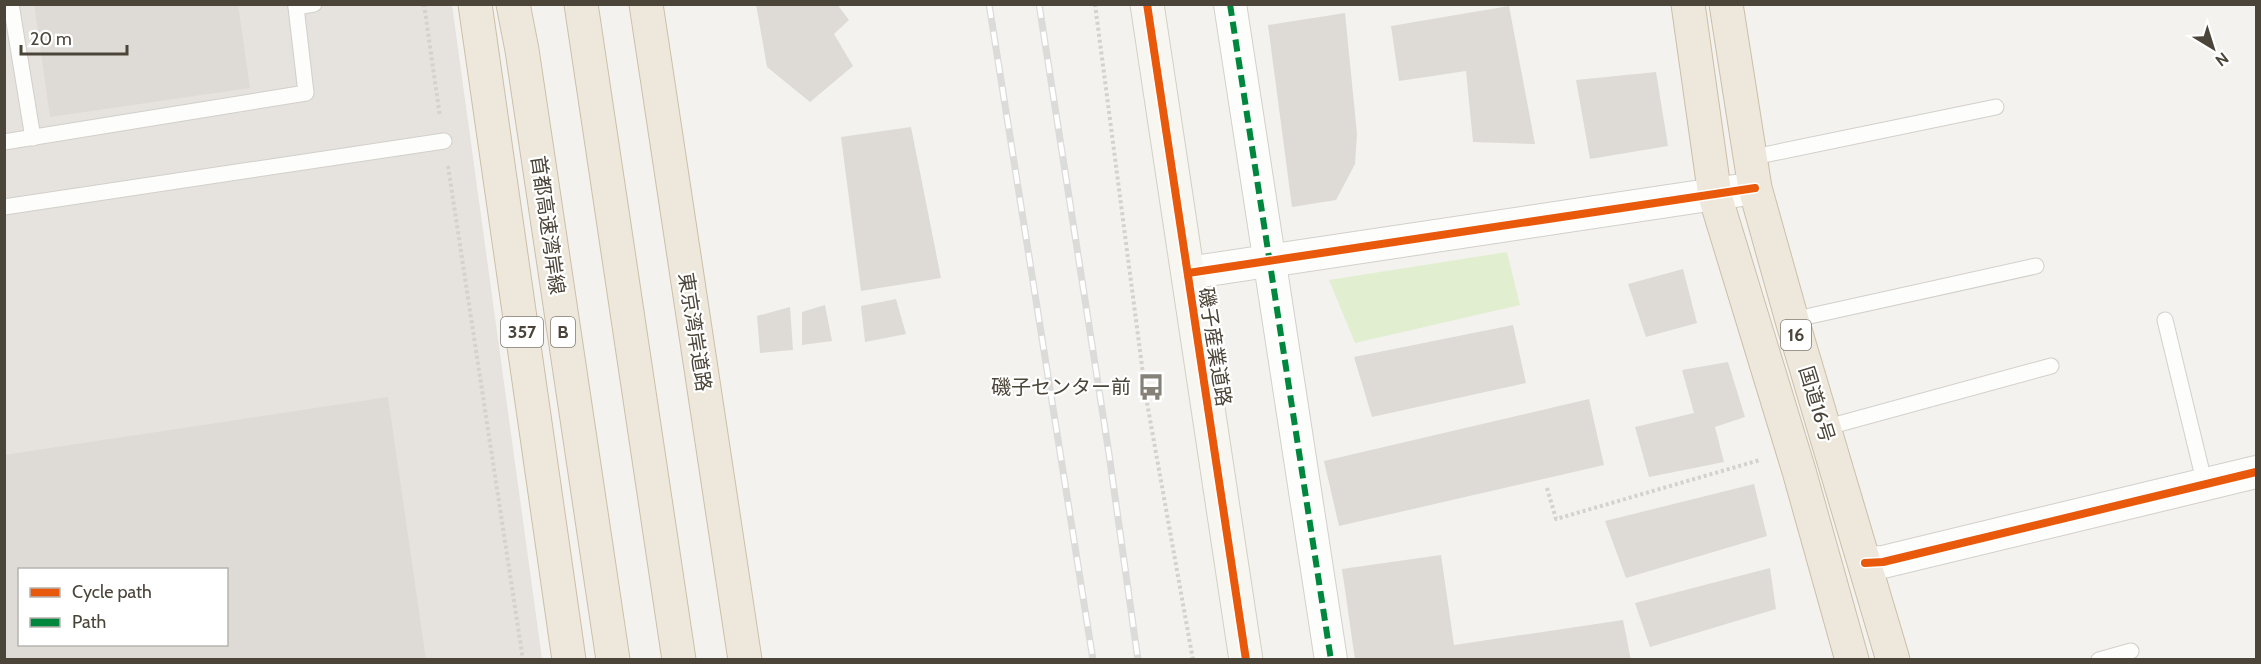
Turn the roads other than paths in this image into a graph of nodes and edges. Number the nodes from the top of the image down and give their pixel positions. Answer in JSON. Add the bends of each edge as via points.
{"nodes":[{"id":1,"x":11,"y":4,"type":"edge"},
{"id":2,"x":314,"y":4,"type":"edge"},
{"id":3,"x":475,"y":4,"type":"edge"},
{"id":4,"x":513,"y":4,"type":"edge"},
{"id":5,"x":581,"y":4,"type":"edge"},
{"id":6,"x":646,"y":4,"type":"edge"},
{"id":7,"x":1147,"y":4,"type":"edge"},
{"id":8,"x":1230,"y":4,"type":"edge"},
{"id":9,"x":1688,"y":4,"type":"edge"},
{"id":10,"x":1726,"y":4,"type":"edge"},
{"id":11,"x":296,"y":6,"type":"edge"},
{"id":12,"x":1996,"y":107,"type":"dead end"},
{"id":13,"x":33,"y":138,"type":"junction"},
{"id":14,"x":444,"y":141,"type":"road end"},
{"id":15,"x":4,"y":142,"type":"edge"},
{"id":16,"x":1752,"y":173,"type":"junction"},
{"id":17,"x":1715,"y":196,"type":"junction"},
{"id":18,"x":4,"y":207,"type":"edge"},
{"id":19,"x":1270,"y":261,"type":"junction"},
{"id":20,"x":2036,"y":266,"type":"dead end"},
{"id":21,"x":1188,"y":273,"type":"junction"},
{"id":22,"x":1792,"y":320,"type":"junction"},
{"id":23,"x":2165,"y":320,"type":"dead end"},
{"id":24,"x":2051,"y":366,"type":"dead end"},
{"id":25,"x":1824,"y":428,"type":"junction"},
{"id":26,"x":2256,"y":472,"type":"edge"},
{"id":27,"x":2205,"y":485,"type":"junction"},
{"id":28,"x":1865,"y":563,"type":"junction"},
{"id":29,"x":2132,"y":651,"type":"dead end"},
{"id":30,"x":569,"y":660,"type":"edge"},
{"id":31,"x":613,"y":660,"type":"edge"},
{"id":32,"x":679,"y":660,"type":"edge"},
{"id":33,"x":745,"y":660,"type":"edge"},
{"id":34,"x":1246,"y":660,"type":"edge"},
{"id":35,"x":1331,"y":660,"type":"edge"},
{"id":36,"x":1852,"y":660,"type":"edge"},
{"id":37,"x":1893,"y":660,"type":"edge"},
{"id":38,"x":2098,"y":660,"type":"edge"}],
"edges":[{"from":1,"to":13,"type":"lane"},
{"from":2,"to":11,"type":"lane"},
{"from":3,"to":30,"type":"highway","number":"357"},
{"from":4,"to":31,"type":"highway","name":"首都高速湾岸線","number":"B"},
{"from":5,"to":32,"type":"highway"},
{"from":6,"to":33,"type":"highway","name":"東京湾岸道路"},
{"from":7,"to":21,"type":"street","name":"磯子産業道路"},
{"from":8,"to":19,"type":"street"},
{"from":9,"to":17,"type":"highway","name":"国道16号","number":"16"},
{"from":10,"to":16,"type":"highway","name":"国道16号","number":"16"},
{"from":11,"to":13,"type":"lane","via":[[306,93]]},
{"from":12,"to":16,"type":"lane"},
{"from":13,"to":15,"type":"lane"},
{"from":14,"to":18,"type":"lane"},
{"from":16,"to":17,"type":"street"},
{"from":16,"to":22,"type":"highway","name":"国道16号","number":"16"},
{"from":17,"to":19,"type":"street"},
{"from":17,"to":36,"type":"highway","name":"国道16号","number":"16"},
{"from":19,"to":21,"type":"street"},
{"from":19,"to":35,"type":"street"},
{"from":20,"to":22,"type":"lane"},
{"from":21,"to":34,"type":"street","name":"磯子産業道路"},
{"from":22,"to":25,"type":"highway","name":"国道16号","number":"16"},
{"from":23,"to":27,"type":"lane"},
{"from":24,"to":25,"type":"lane"},
{"from":25,"to":28,"type":"highway","name":"国道16号","number":"16"},
{"from":26,"to":27,"type":"street"},
{"from":27,"to":28,"type":"street","via":[[1883,562]]},
{"from":28,"to":37,"type":"highway","name":"国道16号","number":"16"},
{"from":29,"to":38,"type":"lane"}]}
